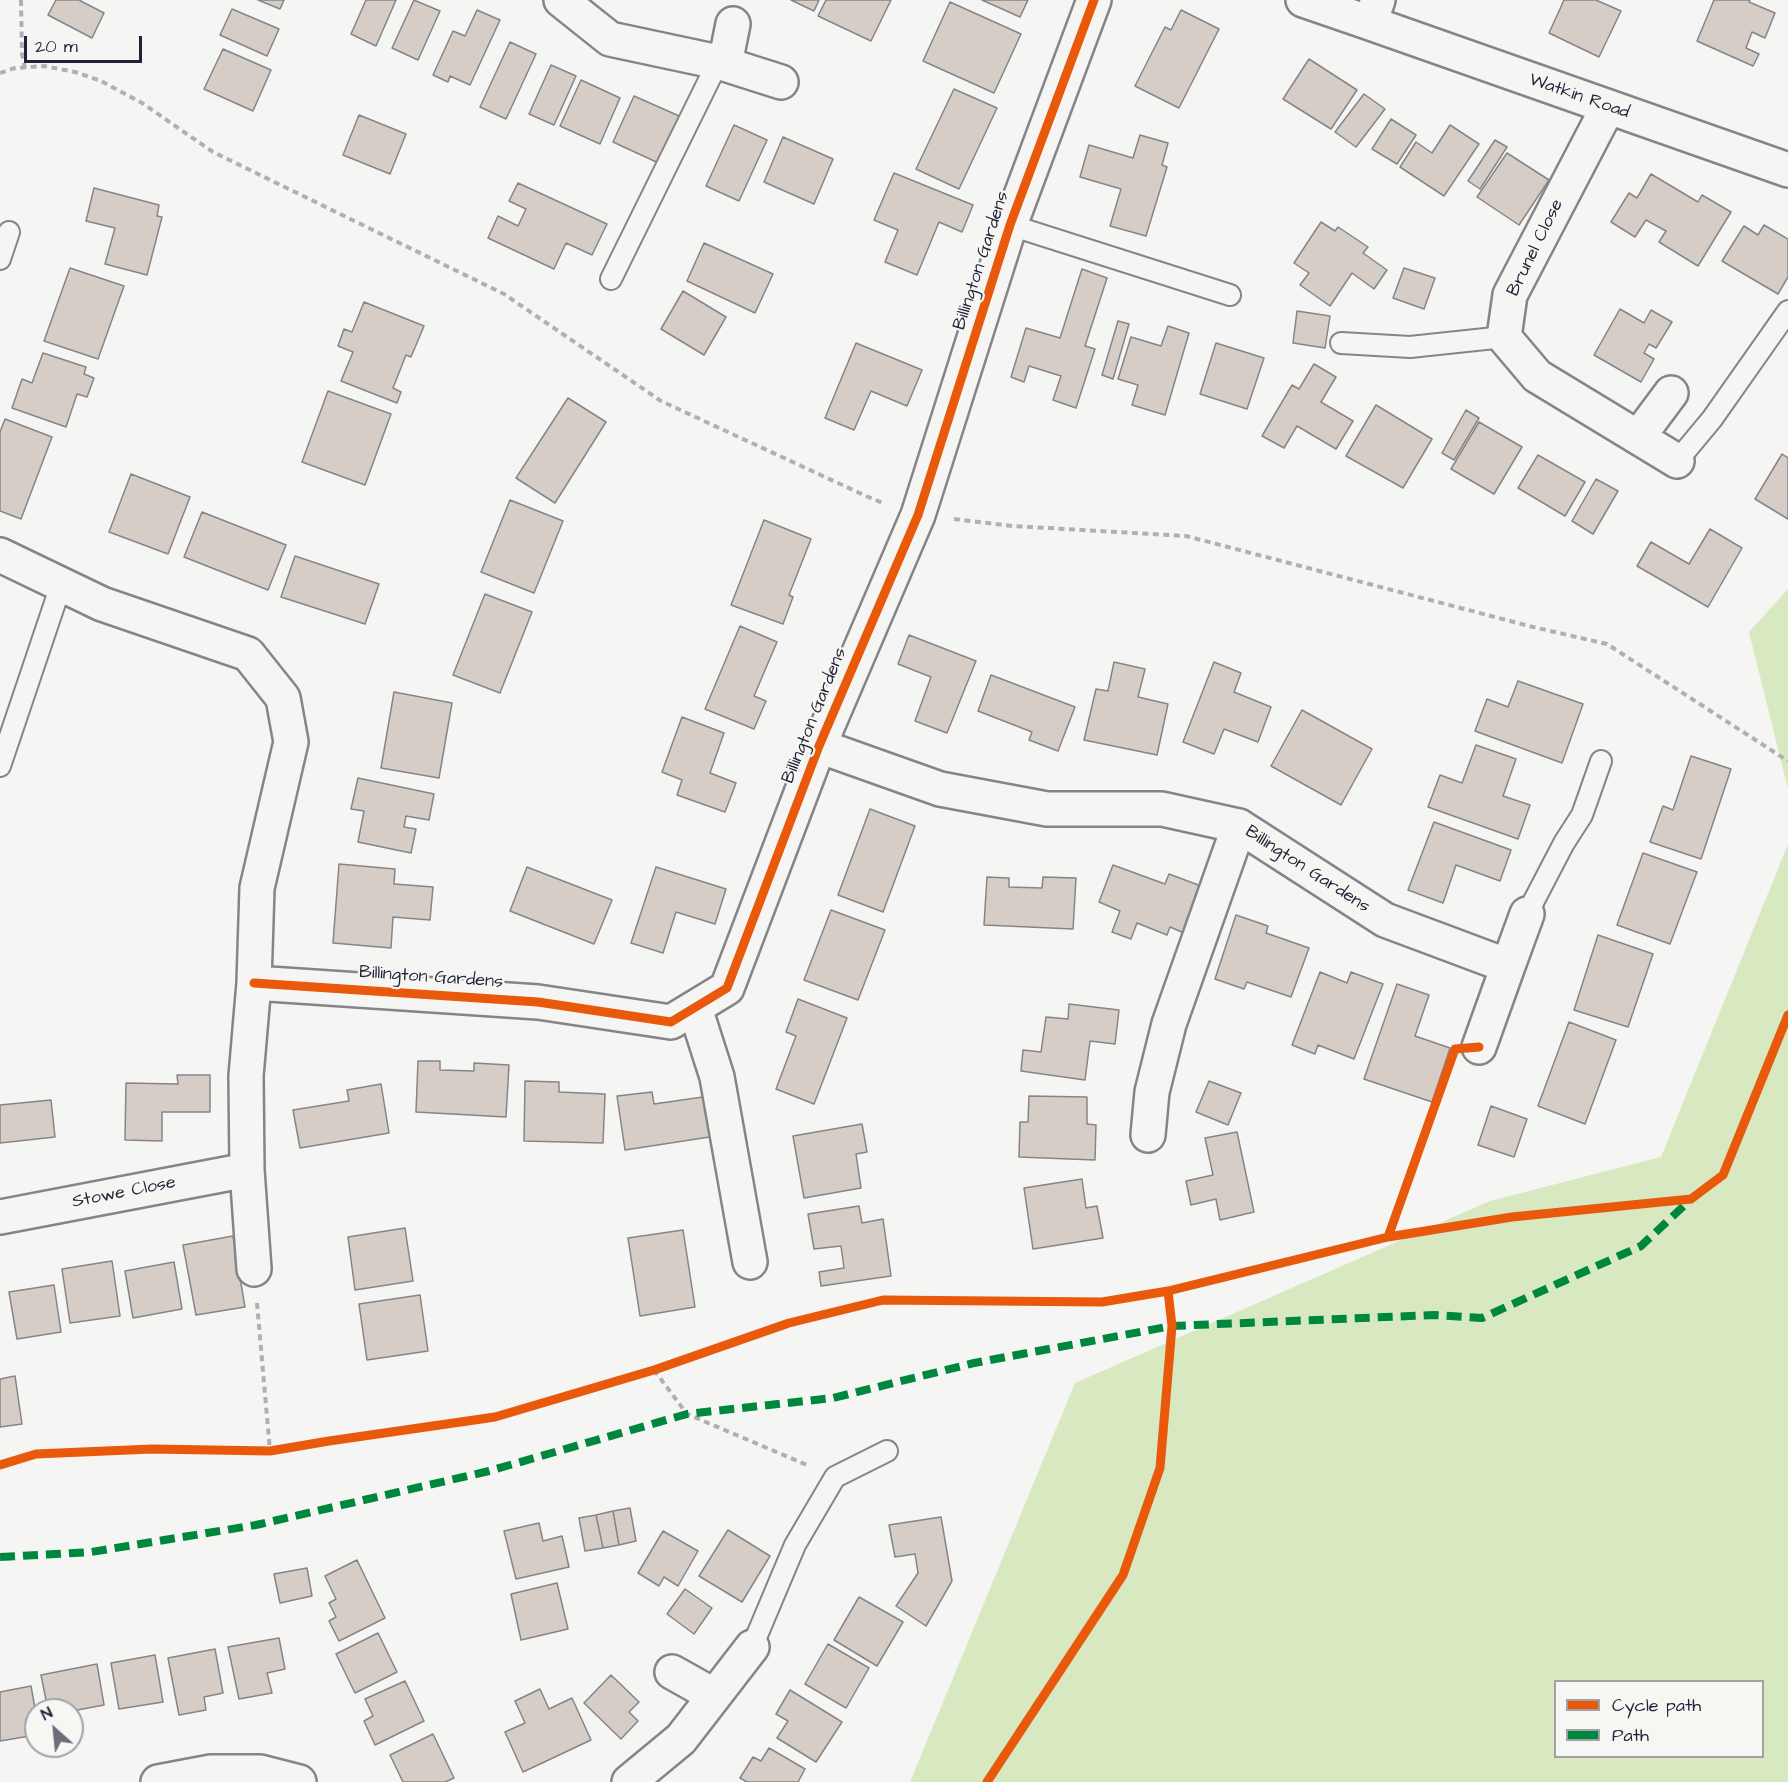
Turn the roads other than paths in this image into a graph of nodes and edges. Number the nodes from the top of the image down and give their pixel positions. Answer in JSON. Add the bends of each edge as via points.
{"nodes":[{"id":1,"x":561,"y":0,"type":"edge"},
{"id":2,"x":1094,"y":0,"type":"edge"},
{"id":3,"x":1303,"y":0,"type":"edge"},
{"id":4,"x":1374,"y":11,"type":"edge"},
{"id":5,"x":733,"y":24,"type":"dead end"},
{"id":6,"x":722,"y":63,"type":"junction"},
{"id":7,"x":781,"y":82,"type":"dead end"},
{"id":8,"x":1608,"y":107,"type":"junction"},
{"id":9,"x":1788,"y":170,"type":"edge"},
{"id":10,"x":1010,"y":225,"type":"junction"},
{"id":11,"x":9,"y":232,"type":"dead end"},
{"id":12,"x":0,"y":259,"type":"edge"},
{"id":13,"x":611,"y":279,"type":"dead end"},
{"id":14,"x":1230,"y":295,"type":"dead end"},
{"id":15,"x":1788,"y":311,"type":"edge"},
{"id":16,"x":1503,"y":337,"type":"junction"},
{"id":17,"x":1341,"y":343,"type":"dead end"},
{"id":18,"x":1671,"y":393,"type":"dead end"},
{"id":19,"x":1639,"y":436,"type":"junction"},
{"id":20,"x":1677,"y":461,"type":"joint"},
{"id":21,"x":0,"y":555,"type":"edge"},
{"id":22,"x":62,"y":585,"type":"junction"},
{"id":23,"x":819,"y":746,"type":"junction"},
{"id":24,"x":1601,"y":761,"type":"dead end"},
{"id":25,"x":0,"y":766,"type":"edge"},
{"id":26,"x":1239,"y":826,"type":"junction"},
{"id":27,"x":1527,"y":914,"type":"joint"},
{"id":28,"x":1508,"y":966,"type":"junction"},
{"id":29,"x":254,"y":983,"type":"junction"},
{"id":30,"x":695,"y":1008,"type":"junction"},
{"id":31,"x":1479,"y":1047,"type":"dead end"},
{"id":32,"x":1148,"y":1135,"type":"dead end"},
{"id":33,"x":247,"y":1170,"type":"junction"},
{"id":34,"x":0,"y":1217,"type":"edge"},
{"id":35,"x":750,"y":1262,"type":"dead end"},
{"id":36,"x":254,"y":1269,"type":"road end"},
{"id":37,"x":888,"y":1450,"type":"dead end"},
{"id":38,"x":752,"y":1647,"type":"joint"},
{"id":39,"x":672,"y":1672,"type":"dead end"},
{"id":40,"x":713,"y":1695,"type":"junction"},
{"id":41,"x":158,"y":1782,"type":"edge"},
{"id":42,"x":299,"y":1782,"type":"edge"},
{"id":43,"x":629,"y":1782,"type":"edge"}],
"edges":[{"from":1,"to":6,"type":"street","via":[[610,39]]},
{"from":2,"to":10,"type":"street","name":"Billington Gardens"},
{"from":3,"to":4,"type":"street","name":"Watkin Road"},
{"from":4,"to":8,"type":"street","name":"Watkin Road"},
{"from":5,"to":6,"type":"street"},
{"from":6,"to":7,"type":"street"},
{"from":6,"to":13,"type":"lane"},
{"from":8,"to":9,"type":"street","name":"Watkin Road"},
{"from":8,"to":16,"type":"street","name":"Brunel Close","via":[[1510,295]]},
{"from":10,"to":14,"type":"lane"},
{"from":10,"to":23,"type":"street","name":"Billington Gardens","via":[[918,515]]},
{"from":11,"to":12,"type":"lane"},
{"from":15,"to":20,"type":"lane","via":[[1712,419]]},
{"from":16,"to":17,"type":"lane","via":[[1410,347]]},
{"from":16,"to":19,"type":"street","via":[[1538,376]]},
{"from":18,"to":19,"type":"street"},
{"from":19,"to":20,"type":"street"},
{"from":21,"to":22,"type":"street"},
{"from":22,"to":25,"type":"lane"},
{"from":22,"to":29,"type":"street","via":[[102,604],[248,654],[283,698],[291,742],[256,888]]},
{"from":23,"to":26,"type":"street","name":"Billington Gardens","via":[[940,789],[1047,809],[1162,809]]},
{"from":23,"to":30,"type":"street","name":"Billington Gardens","via":[[727,988]]},
{"from":24,"to":27,"type":"lane","via":[[1582,815]]},
{"from":26,"to":28,"type":"street","name":"Billington Gardens","via":[[1385,920]]},
{"from":26,"to":32,"type":"street","via":[[1168,1024],[1152,1092]]},
{"from":27,"to":28,"type":"street"},
{"from":28,"to":31,"type":"street"},
{"from":29,"to":30,"type":"street","name":"Billington Gardens","via":[[538,1002],[671,1022]]},
{"from":29,"to":33,"type":"street","via":[[246,1076]]},
{"from":30,"to":35,"type":"street","via":[[717,1077]]},
{"from":33,"to":34,"type":"street","name":"Stowe Close"},
{"from":33,"to":36,"type":"street"},
{"from":37,"to":38,"type":"lane","via":[[835,1477],[795,1545]]},
{"from":38,"to":40,"type":"street"},
{"from":39,"to":40,"type":"street"},
{"from":40,"to":43,"type":"street","via":[[681,1739]]},
{"from":41,"to":42,"type":"street","via":[[211,1772],[260,1772]]}]}
